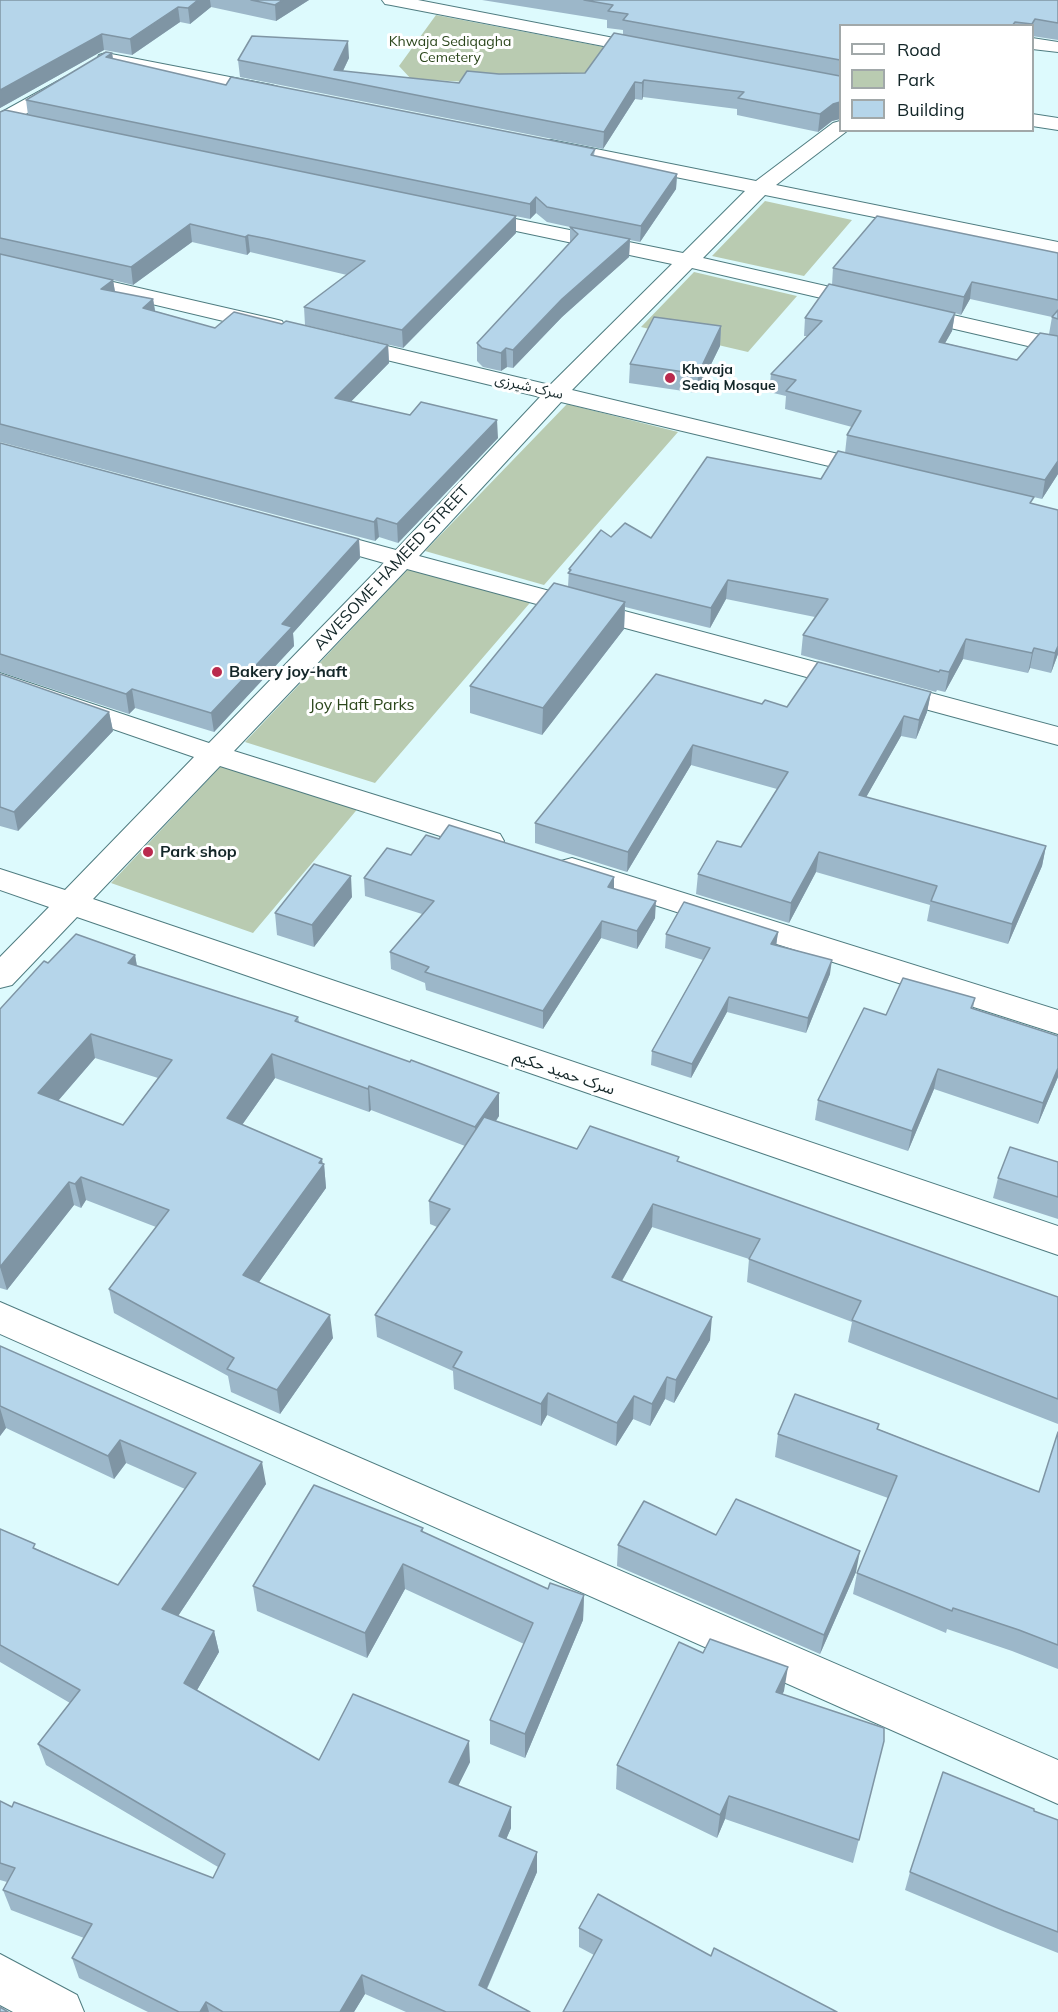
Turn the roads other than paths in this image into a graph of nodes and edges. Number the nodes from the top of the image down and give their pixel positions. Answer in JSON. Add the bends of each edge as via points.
{"nodes":[{"id":1,"x":391,"y":0,"type":"edge"},
{"id":2,"x":431,"y":5,"type":"edge"},
{"id":3,"x":1034,"y":43,"type":"edge"},
{"id":4,"x":1058,"y":47,"type":"edge"},
{"id":5,"x":666,"y":53,"type":"edge"},
{"id":6,"x":293,"y":95,"type":"edge"},
{"id":7,"x":1,"y":119,"type":"edge"},
{"id":8,"x":1034,"y":120,"type":"edge"},
{"id":9,"x":1058,"y":124,"type":"edge"},
{"id":10,"x":39,"y":126,"type":"edge"},
{"id":11,"x":839,"y":128,"type":"edge"},
{"id":12,"x":527,"y":141,"type":"edge"},
{"id":13,"x":761,"y":187,"type":"junction"},
{"id":14,"x":457,"y":213,"type":"edge"},
{"id":15,"x":1058,"y":248,"type":"edge"},
{"id":16,"x":689,"y":261,"type":"junction"},
{"id":17,"x":0,"y":262,"type":"edge"},
{"id":18,"x":301,"y":333,"type":"edge"},
{"id":19,"x":324,"y":338,"type":"edge"},
{"id":20,"x":1058,"y":346,"type":"edge"},
{"id":21,"x":556,"y":393,"type":"junction"},
{"id":22,"x":898,"y":475,"type":"edge"},
{"id":23,"x":286,"y":528,"type":"edge"},
{"id":24,"x":401,"y":560,"type":"junction"},
{"id":25,"x":0,"y":681,"type":"edge"},
{"id":26,"x":1058,"y":736,"type":"edge"},
{"id":27,"x":213,"y":754,"type":"junction"},
{"id":28,"x":510,"y":848,"type":"edge"},
{"id":29,"x":544,"y":859,"type":"edge"},
{"id":30,"x":0,"y":879,"type":"edge"},
{"id":31,"x":70,"y":905,"type":"junction"},
{"id":32,"x":0,"y":977,"type":"edge"},
{"id":33,"x":1058,"y":1022,"type":"edge"},
{"id":34,"x":1058,"y":1241,"type":"edge"},
{"id":35,"x":0,"y":1317,"type":"edge"},
{"id":36,"x":1058,"y":1782,"type":"edge"},
{"id":37,"x":0,"y":1978,"type":"edge"},
{"id":38,"x":60,"y":2012,"type":"edge"}],
"edges":[{"from":1,"to":2,"type":"street"},
{"from":2,"to":5,"type":"street"},
{"from":3,"to":4,"type":"street"},
{"from":6,"to":7,"type":"street","via":[[105,58]]},
{"from":7,"to":10,"type":"street"},
{"from":8,"to":9,"type":"street"},
{"from":11,"to":13,"type":"street","name":"AWESOME HAMEED STREET"},
{"from":12,"to":13,"type":"street"},
{"from":13,"to":15,"type":"street"},
{"from":13,"to":16,"type":"street","name":"AWESOME HAMEED STREET"},
{"from":14,"to":16,"type":"street"},
{"from":16,"to":20,"type":"street"},
{"from":16,"to":21,"type":"street","name":"AWESOME HAMEED STREET"},
{"from":17,"to":18,"type":"street"},
{"from":19,"to":21,"type":"street","name":"سرک شیرزی"},
{"from":21,"to":22,"type":"street","name":"سرک شیرزی"},
{"from":21,"to":24,"type":"street","name":"AWESOME HAMEED STREET"},
{"from":23,"to":24,"type":"street"},
{"from":24,"to":26,"type":"street"},
{"from":24,"to":27,"type":"street","name":"AWESOME HAMEED STREET"},
{"from":25,"to":27,"type":"street"},
{"from":27,"to":28,"type":"street"},
{"from":27,"to":31,"type":"street","name":"AWESOME HAMEED STREET"},
{"from":29,"to":33,"type":"street"},
{"from":30,"to":31,"type":"street","name":"سرک حمید حکیم"},
{"from":31,"to":32,"type":"street","name":"AWESOME HAMEED STREET"},
{"from":31,"to":34,"type":"street","name":"سرک حمید حکیم"},
{"from":35,"to":36,"type":"street"},
{"from":37,"to":38,"type":"street"}]}
